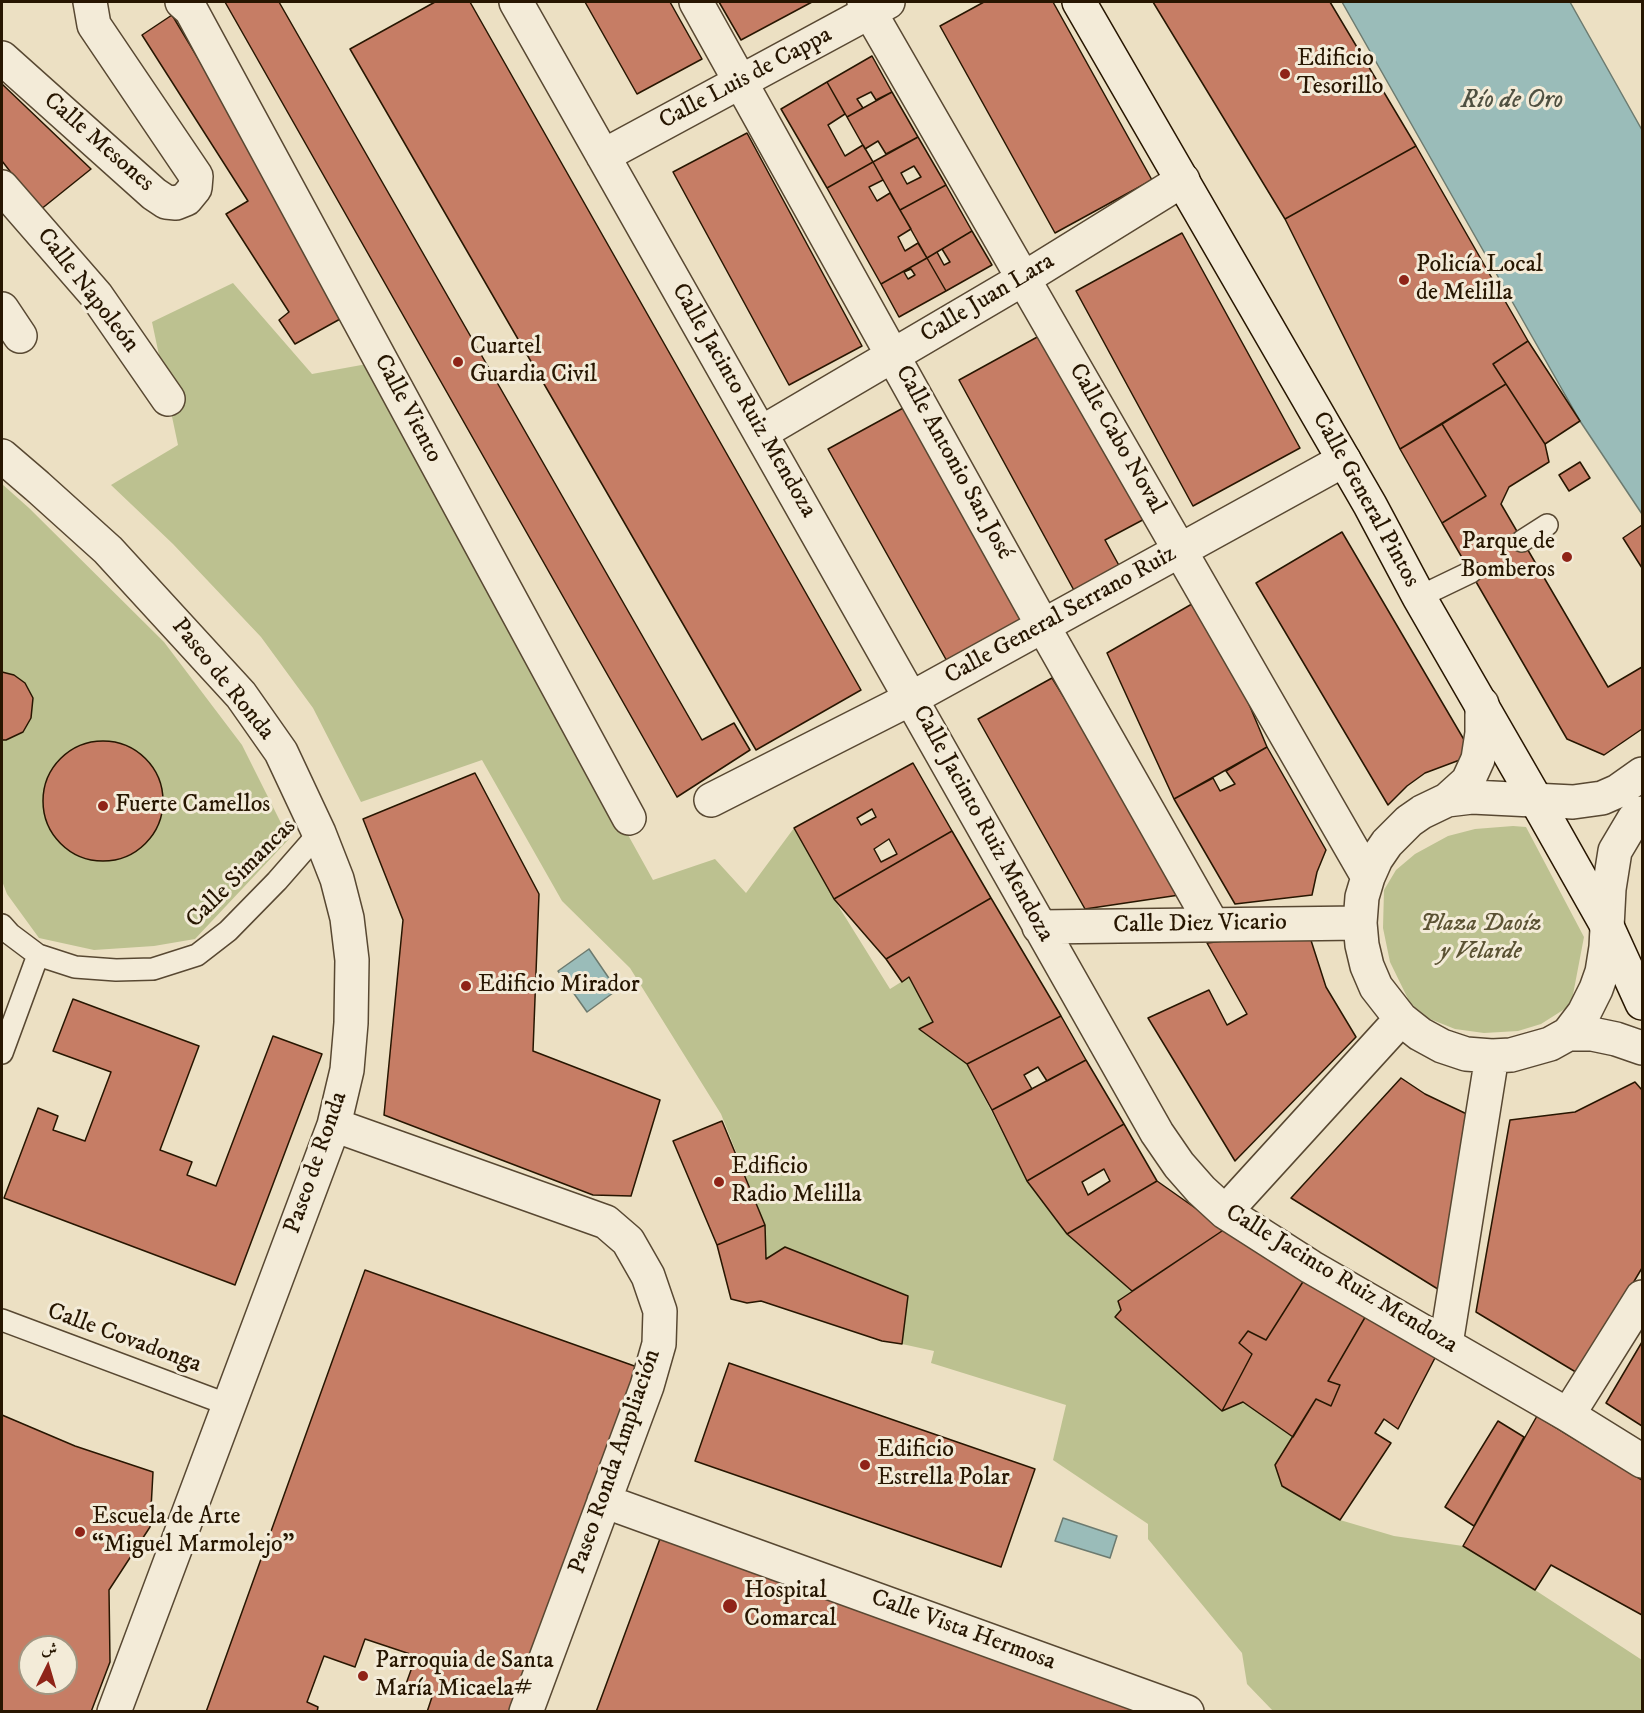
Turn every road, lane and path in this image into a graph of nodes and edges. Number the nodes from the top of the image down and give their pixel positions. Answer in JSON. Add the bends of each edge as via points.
{"nodes":[{"id":1,"x":182,"y":2,"type":"edge"},
{"id":2,"x":516,"y":2,"type":"edge"},
{"id":3,"x":696,"y":2,"type":"edge"},
{"id":4,"x":1079,"y":2,"type":"edge"},
{"id":5,"x":874,"y":5,"type":"edge"},
{"id":6,"x":92,"y":13,"type":"edge"},
{"id":7,"x":2,"y":58,"type":"edge"},
{"id":8,"x":741,"y":81,"type":"junction"},
{"id":9,"x":603,"y":156,"type":"junction"},
{"id":10,"x":1183,"y":180,"type":"junction"},
{"id":11,"x":2,"y":187,"type":"edge"},
{"id":12,"x":1023,"y":279,"type":"junction"},
{"id":13,"x":2,"y":309,"type":"edge"},
{"id":14,"x":20,"y":336,"type":"dead end"},
{"id":15,"x":893,"y":355,"type":"junction"},
{"id":16,"x":168,"y":399,"type":"dead end"},
{"id":17,"x":761,"y":433,"type":"junction"},
{"id":18,"x":2,"y":456,"type":"edge"},
{"id":19,"x":1344,"y":460,"type":"junction"},
{"id":20,"x":1547,"y":525,"type":"dead end"},
{"id":21,"x":1522,"y":541,"type":"dead end"},
{"id":22,"x":1180,"y":550,"type":"junction"},
{"id":23,"x":1471,"y":572,"type":"dead end"},
{"id":24,"x":1419,"y":597,"type":"junction"},
{"id":25,"x":1043,"y":626,"type":"junction"},
{"id":26,"x":912,"y":698,"type":"junction"},
{"id":27,"x":1482,"y":704,"type":"junction"},
{"id":28,"x":1642,"y":774,"type":"edge"},
{"id":29,"x":711,"y":800,"type":"dead end"},
{"id":30,"x":1447,"y":800,"type":"junction"},
{"id":31,"x":1536,"y":800,"type":"junction"},
{"id":32,"x":1642,"y":813,"type":"edge"},
{"id":33,"x":629,"y":818,"type":"dead end"},
{"id":34,"x":320,"y":833,"type":"junction"},
{"id":35,"x":1368,"y":877,"type":"junction"},
{"id":36,"x":1360,"y":923,"type":"junction"},
{"id":37,"x":1212,"y":924,"type":"junction"},
{"id":38,"x":1606,"y":924,"type":"junction"},
{"id":39,"x":2,"y":925,"type":"edge"},
{"id":40,"x":1039,"y":927,"type":"junction"},
{"id":41,"x":38,"y":956,"type":"junction"},
{"id":42,"x":1642,"y":1003,"type":"edge"},
{"id":43,"x":1401,"y":1018,"type":"junction"},
{"id":44,"x":1568,"y":1034,"type":"junction"},
{"id":45,"x":1642,"y":1048,"type":"edge"},
{"id":46,"x":2,"y":1053,"type":"edge"},
{"id":47,"x":1492,"y":1056,"type":"junction"},
{"id":48,"x":334,"y":1125,"type":"junction"},
{"id":49,"x":1226,"y":1212,"type":"junction"},
{"id":50,"x":1642,"y":1297,"type":"edge"},
{"id":51,"x":2,"y":1320,"type":"edge"},
{"id":52,"x":1446,"y":1344,"type":"junction"},
{"id":53,"x":229,"y":1405,"type":"junction"},
{"id":54,"x":1568,"y":1415,"type":"junction"},
{"id":55,"x":1642,"y":1461,"type":"edge"},
{"id":56,"x":604,"y":1501,"type":"junction"},
{"id":57,"x":114,"y":1712,"type":"edge"},
{"id":58,"x":526,"y":1712,"type":"edge"},
{"id":59,"x":1187,"y":1712,"type":"edge"}],
"edges":[{"from":1,"to":33,"type":"street","name":"Calle Viento","via":[[191,10]]},
{"from":2,"to":9,"type":"street","name":"Calle Jacinto Ruiz Mendoza"},
{"from":3,"to":8,"type":"street","name":"Calle Antonio San José"},
{"from":4,"to":10,"type":"street","name":"Calle General Pintos"},
{"from":5,"to":8,"type":"street","name":"Calle Luis de Cappa"},
{"from":5,"to":12,"type":"street","name":"Calle Cabo Noval"},
{"from":6,"to":7,"type":"street","name":"Calle Mesones","via":[[196,176],[195,188],[186,199],[166,202],[154,194]]},
{"from":8,"to":9,"type":"street","name":"Calle Luis de Cappa"},
{"from":8,"to":15,"type":"street","name":"Calle Antonio San José"},
{"from":9,"to":17,"type":"street","name":"Calle Jacinto Ruiz Mendoza"},
{"from":10,"to":12,"type":"street","name":"Calle Juan Lara"},
{"from":10,"to":19,"type":"street","name":"Calle General Pintos"},
{"from":11,"to":16,"type":"street","name":"Calle Napoleón","via":[[96,296]]},
{"from":12,"to":15,"type":"street","name":"Calle Juan Lara"},
{"from":12,"to":22,"type":"street","name":"Calle Cabo Noval"},
{"from":13,"to":14,"type":"street"},
{"from":15,"to":17,"type":"street","name":"Calle Juan Lara"},
{"from":15,"to":25,"type":"street","name":"Calle Antonio San José"},
{"from":17,"to":26,"type":"street","name":"Calle Jacinto Ruiz Mendoza"},
{"from":18,"to":34,"type":"street","name":"Paseo de Ronda","via":[[108,550],[241,695],[280,752]]},
{"from":19,"to":22,"type":"street","name":"Calle General Serrano Ruiz"},
{"from":19,"to":24,"type":"street","name":"Calle General Pintos"},
{"from":20,"to":21,"type":"lane"},
{"from":22,"to":25,"type":"street","name":"Calle General Serrano Ruiz"},
{"from":22,"to":35,"type":"street","name":"Calle Cabo Noval"},
{"from":23,"to":24,"type":"lane"},
{"from":24,"to":27,"type":"street","name":"Calle General Pintos"},
{"from":25,"to":26,"type":"street","name":"Calle General Serrano Ruiz"},
{"from":25,"to":37,"type":"street","name":"Calle Antonio San José"},
{"from":26,"to":29,"type":"street","name":"Calle General Serrano Ruiz"},
{"from":26,"to":40,"type":"street","name":"Calle Jacinto Ruiz Mendoza"},
{"from":27,"to":30,"type":"street","via":[[1478,759],[1468,781]]},
{"from":27,"to":31,"type":"street","name":"Calle General Pintos"},
{"from":28,"to":31,"type":"street","via":[[1602,798],[1573,802]]},
{"from":30,"to":31,"type":"street"},
{"from":30,"to":35,"type":"street","via":[[1422,812],[1397,832],[1376,859]]},
{"from":31,"to":38,"type":"street","name":"Calle General Pintos"},
{"from":32,"to":38,"type":"street","via":[[1634,819],[1615,852]]},
{"from":34,"to":41,"type":"lane","name":"Calle Simancas","via":[[228,931],[197,955],[153,969],[116,970],[75,968]]},
{"from":34,"to":48,"type":"street","name":"Paseo de Ronda","via":[[344,908],[352,960],[347,1070]]},
{"from":35,"to":36,"type":"street"},
{"from":36,"to":37,"type":"street","name":"Calle Diez Vicario"},
{"from":36,"to":43,"type":"street","via":[[1367,966],[1376,987]]},
{"from":37,"to":40,"type":"street","name":"Calle Diez Vicario"},
{"from":38,"to":42,"type":"street","name":"Calle General Pintos"},
{"from":38,"to":44,"type":"street","via":[[1602,972],[1584,1013]]},
{"from":39,"to":41,"type":"lane","name":"Calle Simancas"},
{"from":40,"to":49,"type":"street","name":"Calle Jacinto Ruiz Mendoza","via":[[1157,1133],[1179,1165]]},
{"from":41,"to":46,"type":"lane"},
{"from":43,"to":47,"type":"street","via":[[1442,1046]]},
{"from":43,"to":49,"type":"street"},
{"from":44,"to":45,"type":"street","via":[[1592,1034]]},
{"from":44,"to":47,"type":"street","via":[[1530,1051]]},
{"from":47,"to":52,"type":"street"},
{"from":48,"to":53,"type":"street","name":"Paseo de Ronda"},
{"from":48,"to":56,"type":"street","name":"Paseo Ronda Ampliación","via":[[606,1222],[628,1241],[648,1276],[660,1311],[658,1344],[647,1386]]},
{"from":49,"to":52,"type":"street","name":"Calle Jacinto Ruiz Mendoza","via":[[1311,1267]]},
{"from":50,"to":54,"type":"street"},
{"from":51,"to":53,"type":"lane","name":"Calle Covadonga"},
{"from":52,"to":54,"type":"street","name":"Calle Jacinto Ruiz Mendoza"},
{"from":53,"to":57,"type":"street","name":"Paseo de Ronda"},
{"from":54,"to":55,"type":"street","name":"Calle Jacinto Ruiz Mendoza"},
{"from":56,"to":58,"type":"street","name":"Paseo Ronda Ampliación"},
{"from":56,"to":59,"type":"street","name":"Calle Vista Hermosa"}]}
